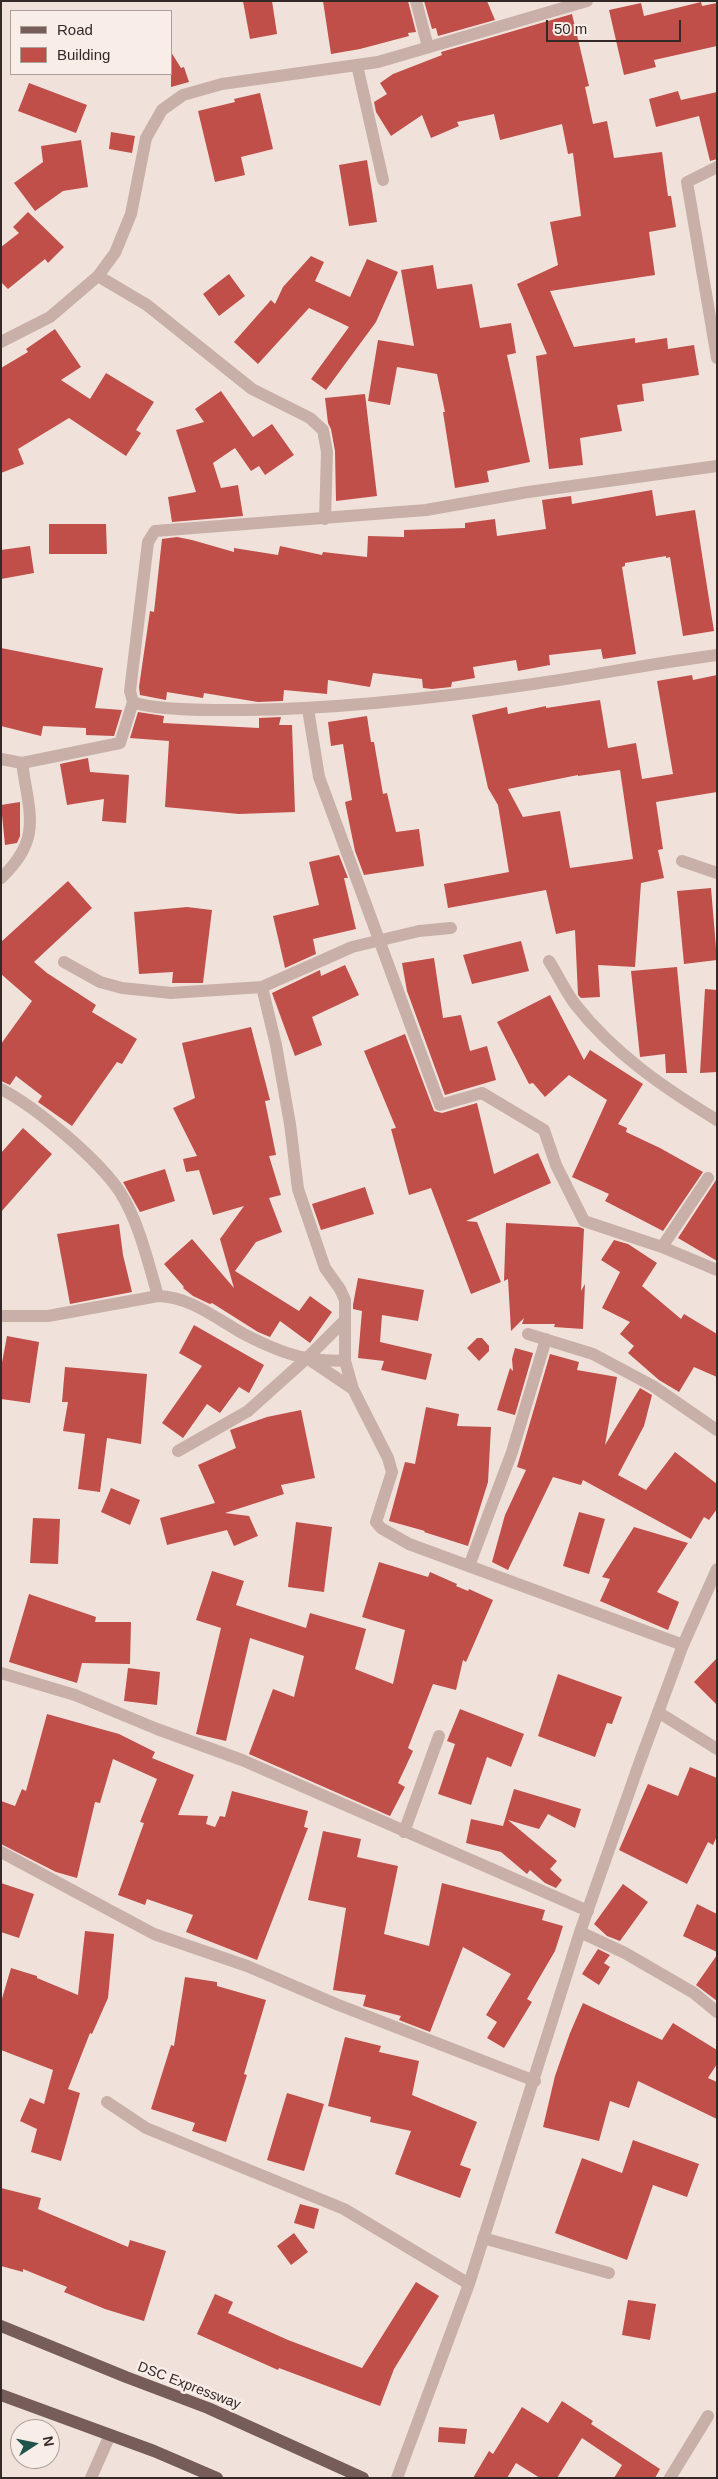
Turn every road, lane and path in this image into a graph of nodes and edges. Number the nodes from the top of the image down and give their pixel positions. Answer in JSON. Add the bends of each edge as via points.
{"nodes":[{"id":1,"x":416,"y":1,"type":"edge"},
{"id":2,"x":587,"y":1,"type":"edge"},
{"id":3,"x":428,"y":47,"type":"junction"},
{"id":4,"x":357,"y":66,"type":"junction"},
{"id":5,"x":717,"y":167,"type":"edge"},
{"id":6,"x":383,"y":180,"type":"dead end"},
{"id":7,"x":98,"y":276,"type":"junction"},
{"id":8,"x":1,"y":342,"type":"edge"},
{"id":9,"x":717,"y":358,"type":"edge"},
{"id":10,"x":717,"y":466,"type":"edge"},
{"id":11,"x":324,"y":519,"type":"junction"},
{"id":12,"x":717,"y":655,"type":"edge"},
{"id":13,"x":134,"y":702,"type":"junction"},
{"id":14,"x":308,"y":709,"type":"junction"},
{"id":15,"x":1,"y":759,"type":"edge"},
{"id":16,"x":22,"y":763,"type":"junction"},
{"id":17,"x":682,"y":861,"type":"dead end"},
{"id":18,"x":717,"y":873,"type":"edge"},
{"id":19,"x":1,"y":878,"type":"edge"},
{"id":20,"x":451,"y":928,"type":"dead end"},
{"id":21,"x":380,"y":940,"type":"junction"},
{"id":22,"x":550,"y":961,"type":"dead end"},
{"id":23,"x":64,"y":962,"type":"dead end"},
{"id":24,"x":262,"y":988,"type":"junction"},
{"id":25,"x":1,"y":1089,"type":"edge"},
{"id":26,"x":717,"y":1120,"type":"edge"},
{"id":27,"x":708,"y":1178,"type":"dead end"},
{"id":28,"x":662,"y":1247,"type":"junction"},
{"id":29,"x":717,"y":1270,"type":"edge"},
{"id":30,"x":158,"y":1296,"type":"junction"},
{"id":31,"x":1,"y":1316,"type":"edge"},
{"id":32,"x":344,"y":1321,"type":"junction"},
{"id":33,"x":528,"y":1334,"type":"dead end"},
{"id":34,"x":546,"y":1339,"type":"junction"},
{"id":35,"x":307,"y":1358,"type":"junction"},
{"id":36,"x":345,"y":1360,"type":"junction"},
{"id":37,"x":353,"y":1389,"type":"junction"},
{"id":38,"x":717,"y":1430,"type":"edge"},
{"id":39,"x":178,"y":1451,"type":"dead end"},
{"id":40,"x":469,"y":1566,"type":"junction"},
{"id":41,"x":717,"y":1569,"type":"edge"},
{"id":42,"x":683,"y":1645,"type":"junction"},
{"id":43,"x":1,"y":1673,"type":"edge"},
{"id":44,"x":658,"y":1712,"type":"junction"},
{"id":45,"x":439,"y":1736,"type":"dead end"},
{"id":46,"x":717,"y":1749,"type":"edge"},
{"id":47,"x":404,"y":1832,"type":"junction"},
{"id":48,"x":1,"y":1852,"type":"edge"},
{"id":49,"x":588,"y":1911,"type":"junction"},
{"id":50,"x":580,"y":1932,"type":"junction"},
{"id":51,"x":717,"y":2012,"type":"edge"},
{"id":52,"x":535,"y":2081,"type":"junction"},
{"id":53,"x":107,"y":2102,"type":"dead end"},
{"id":54,"x":483,"y":2238,"type":"junction"},
{"id":55,"x":609,"y":2273,"type":"dead end"},
{"id":56,"x":469,"y":2284,"type":"junction"},
{"id":57,"x":1,"y":2326,"type":"edge"},
{"id":58,"x":1,"y":2395,"type":"edge"},
{"id":59,"x":708,"y":2416,"type":"dead end"},
{"id":60,"x":110,"y":2435,"type":"junction"},
{"id":61,"x":91,"y":2478,"type":"edge"},
{"id":62,"x":218,"y":2478,"type":"edge"},
{"id":63,"x":363,"y":2478,"type":"edge"},
{"id":64,"x":397,"y":2478,"type":"edge"},
{"id":65,"x":670,"y":2478,"type":"edge"}],
"edges":[{"from":1,"to":3,"type":"street"},
{"from":2,"to":3,"type":"street"},
{"from":3,"to":4,"type":"street"},
{"from":4,"to":6,"type":"street"},
{"from":4,"to":7,"type":"street","via":[[222,84],[183,95],[162,110],[146,138],[131,214],[116,253]]},
{"from":5,"to":9,"type":"street","via":[[686,182]]},
{"from":7,"to":8,"type":"street","via":[[50,317]]},
{"from":7,"to":11,"type":"street","via":[[147,305],[252,389],[310,418],[323,430],[327,452]]},
{"from":10,"to":11,"type":"street","via":[[528,492],[426,510]]},
{"from":11,"to":13,"type":"street","via":[[155,531],[148,542],[130,691]]},
{"from":12,"to":14,"type":"street","via":[[534,684]]},
{"from":13,"to":14,"type":"street","via":[[219,710]]},
{"from":13,"to":16,"type":"street","via":[[120,743]]},
{"from":14,"to":21,"type":"street","via":[[319,777]]},
{"from":15,"to":16,"type":"street"},
{"from":16,"to":19,"type":"street","via":[[32,830],[28,842]]},
{"from":17,"to":18,"type":"street"},
{"from":20,"to":21,"type":"street"},
{"from":21,"to":24,"type":"street","via":[[352,947]]},
{"from":21,"to":28,"type":"street","via":[[440,1105],[482,1093],[544,1130],[556,1165],[584,1221]]},
{"from":22,"to":26,"type":"street","via":[[574,1003],[615,1048],[664,1088]]},
{"from":23,"to":24,"type":"street","via":[[100,982],[122,988],[171,993]]},
{"from":24,"to":32,"type":"street","via":[[277,1054],[298,1189],[325,1268],[345,1300]]},
{"from":25,"to":30,"type":"street","via":[[24,1101],[106,1173],[120,1192],[140,1237]]},
{"from":27,"to":28,"type":"street"},
{"from":28,"to":29,"type":"street"},
{"from":30,"to":31,"type":"street","via":[[48,1316]]},
{"from":30,"to":35,"type":"street","via":[[176,1296],[276,1349]]},
{"from":32,"to":35,"type":"street"},
{"from":32,"to":36,"type":"street"},
{"from":33,"to":34,"type":"street"},
{"from":34,"to":38,"type":"street","via":[[593,1354],[653,1386]]},
{"from":34,"to":40,"type":"street","via":[[512,1452]]},
{"from":35,"to":36,"type":"street"},
{"from":35,"to":37,"type":"street"},
{"from":35,"to":39,"type":"street","via":[[248,1411]]},
{"from":36,"to":37,"type":"street"},
{"from":37,"to":40,"type":"street","via":[[392,1472],[376,1522],[409,1544]]},
{"from":40,"to":42,"type":"street"},
{"from":41,"to":42,"type":"street"},
{"from":42,"to":44,"type":"street"},
{"from":43,"to":47,"type":"street","via":[[75,1695],[242,1760]]},
{"from":44,"to":46,"type":"street"},
{"from":44,"to":49,"type":"street"},
{"from":45,"to":47,"type":"street"},
{"from":47,"to":49,"type":"street"},
{"from":48,"to":52,"type":"street","via":[[154,1934],[247,1966]]},
{"from":49,"to":50,"type":"street"},
{"from":50,"to":51,"type":"street","via":[[694,1992]]},
{"from":50,"to":52,"type":"street"},
{"from":52,"to":54,"type":"street"},
{"from":53,"to":56,"type":"street","via":[[146,2128],[344,2209]]},
{"from":54,"to":55,"type":"street"},
{"from":54,"to":56,"type":"street"},
{"from":56,"to":64,"type":"street"},
{"from":57,"to":63,"type":"main road","name":"DSC Expressway","via":[[208,2408]]},
{"from":58,"to":60,"type":"main road"},
{"from":59,"to":65,"type":"street"},
{"from":60,"to":61,"type":"street"},
{"from":60,"to":62,"type":"main road"}]}
